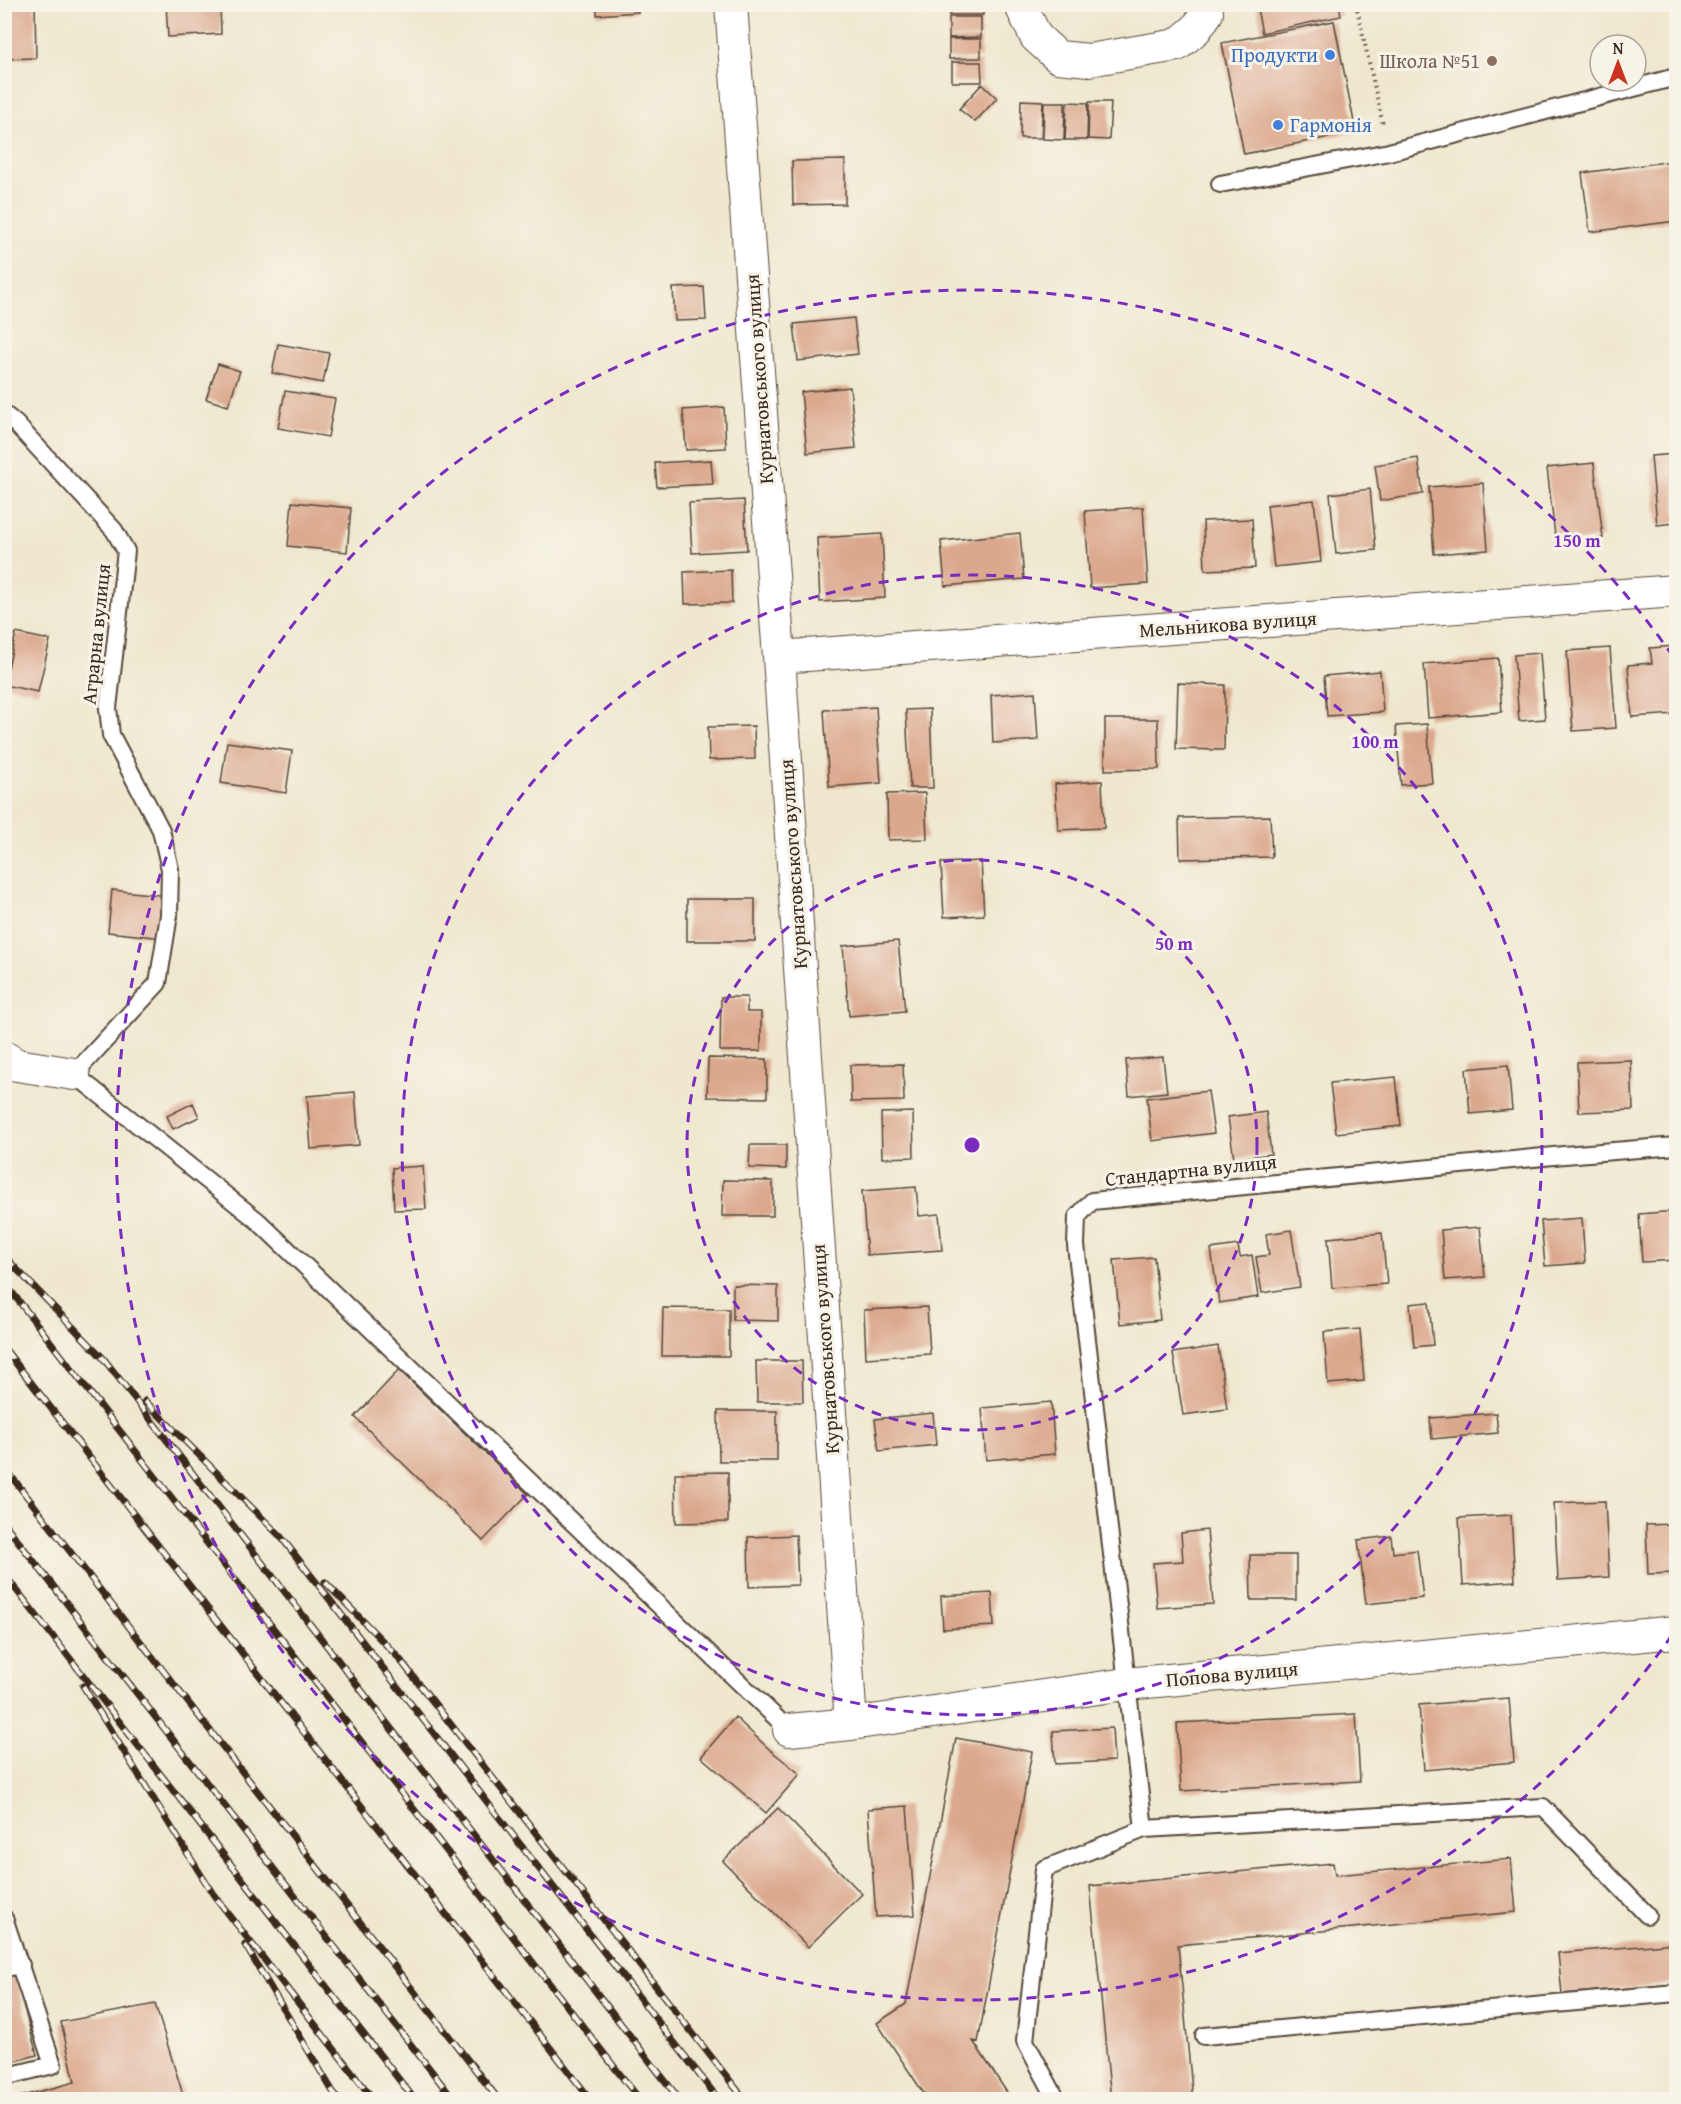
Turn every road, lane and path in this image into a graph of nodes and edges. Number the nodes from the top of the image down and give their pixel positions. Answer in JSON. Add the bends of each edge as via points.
{"nodes":[{"id":1,"x":731,"y":4,"type":"edge"},
{"id":2,"x":1020,"y":4,"type":"edge"},
{"id":3,"x":1356,"y":4,"type":"edge"},
{"id":4,"x":1208,"y":9,"type":"edge"},
{"id":5,"x":1677,"y":77,"type":"edge"},
{"id":6,"x":1389,"y":152,"type":"junction"},
{"id":7,"x":1220,"y":184,"type":"dead end"},
{"id":8,"x":4,"y":414,"type":"edge"},
{"id":9,"x":1677,"y":591,"type":"edge"},
{"id":10,"x":779,"y":657,"type":"junction"},
{"id":11,"x":4,"y":1058,"type":"edge"},
{"id":12,"x":74,"y":1074,"type":"junction"},
{"id":13,"x":1677,"y":1146,"type":"edge"},
{"id":14,"x":1677,"y":1632,"type":"edge"},
{"id":15,"x":1126,"y":1684,"type":"junction"},
{"id":16,"x":850,"y":1724,"type":"junction"},
{"id":17,"x":789,"y":1730,"type":"joint"},
{"id":18,"x":1144,"y":1829,"type":"junction"},
{"id":19,"x":1647,"y":1915,"type":"dead end"},
{"id":20,"x":4,"y":1918,"type":"edge"},
{"id":21,"x":13,"y":1966,"type":"edge"},
{"id":22,"x":1677,"y":1993,"type":"edge"},
{"id":23,"x":1204,"y":2036,"type":"dead end"},
{"id":24,"x":4,"y":2077,"type":"edge"},
{"id":25,"x":1057,"y":2100,"type":"edge"}],
"edges":[{"from":1,"to":10,"type":"street","name":"Курнатовського вулиця"},
{"from":2,"to":4,"type":"street","via":[[1036,37],[1058,57],[1089,60],[1177,45],[1196,29]]},
{"from":3,"to":6,"type":"path"},
{"from":5,"to":6,"type":"lane"},
{"from":6,"to":7,"type":"lane"},
{"from":8,"to":12,"type":"lane","name":"Аграрна вулиця","via":[[114,530],[126,551],[108,708],[111,735],[161,830],[170,869],[169,915],[158,983]]},
{"from":9,"to":10,"type":"street","name":"Мельникова вулиця"},
{"from":10,"to":16,"type":"street","name":"Курнатовського вулиця"},
{"from":11,"to":12,"type":"street","via":[[17,1065]]},
{"from":12,"to":17,"type":"lane","via":[[258,1221]]},
{"from":13,"to":15,"type":"lane","name":"Стандартна вулиця","via":[[1092,1201],[1077,1217],[1076,1245]]},
{"from":14,"to":15,"type":"street","name":"Попова вулиця"},
{"from":15,"to":16,"type":"street","name":"Попова вулиця"},
{"from":15,"to":18,"type":"lane","name":"Стандартна вулиця"},
{"from":16,"to":17,"type":"street","name":"Попова вулиця"},
{"from":18,"to":19,"type":"lane","via":[[1543,1807]]},
{"from":18,"to":25,"type":"lane","via":[[1044,1869],[1025,2041]]},
{"from":20,"to":21,"type":"lane"},
{"from":21,"to":24,"type":"lane","via":[[53,2065]]},
{"from":22,"to":23,"type":"lane"}]}
